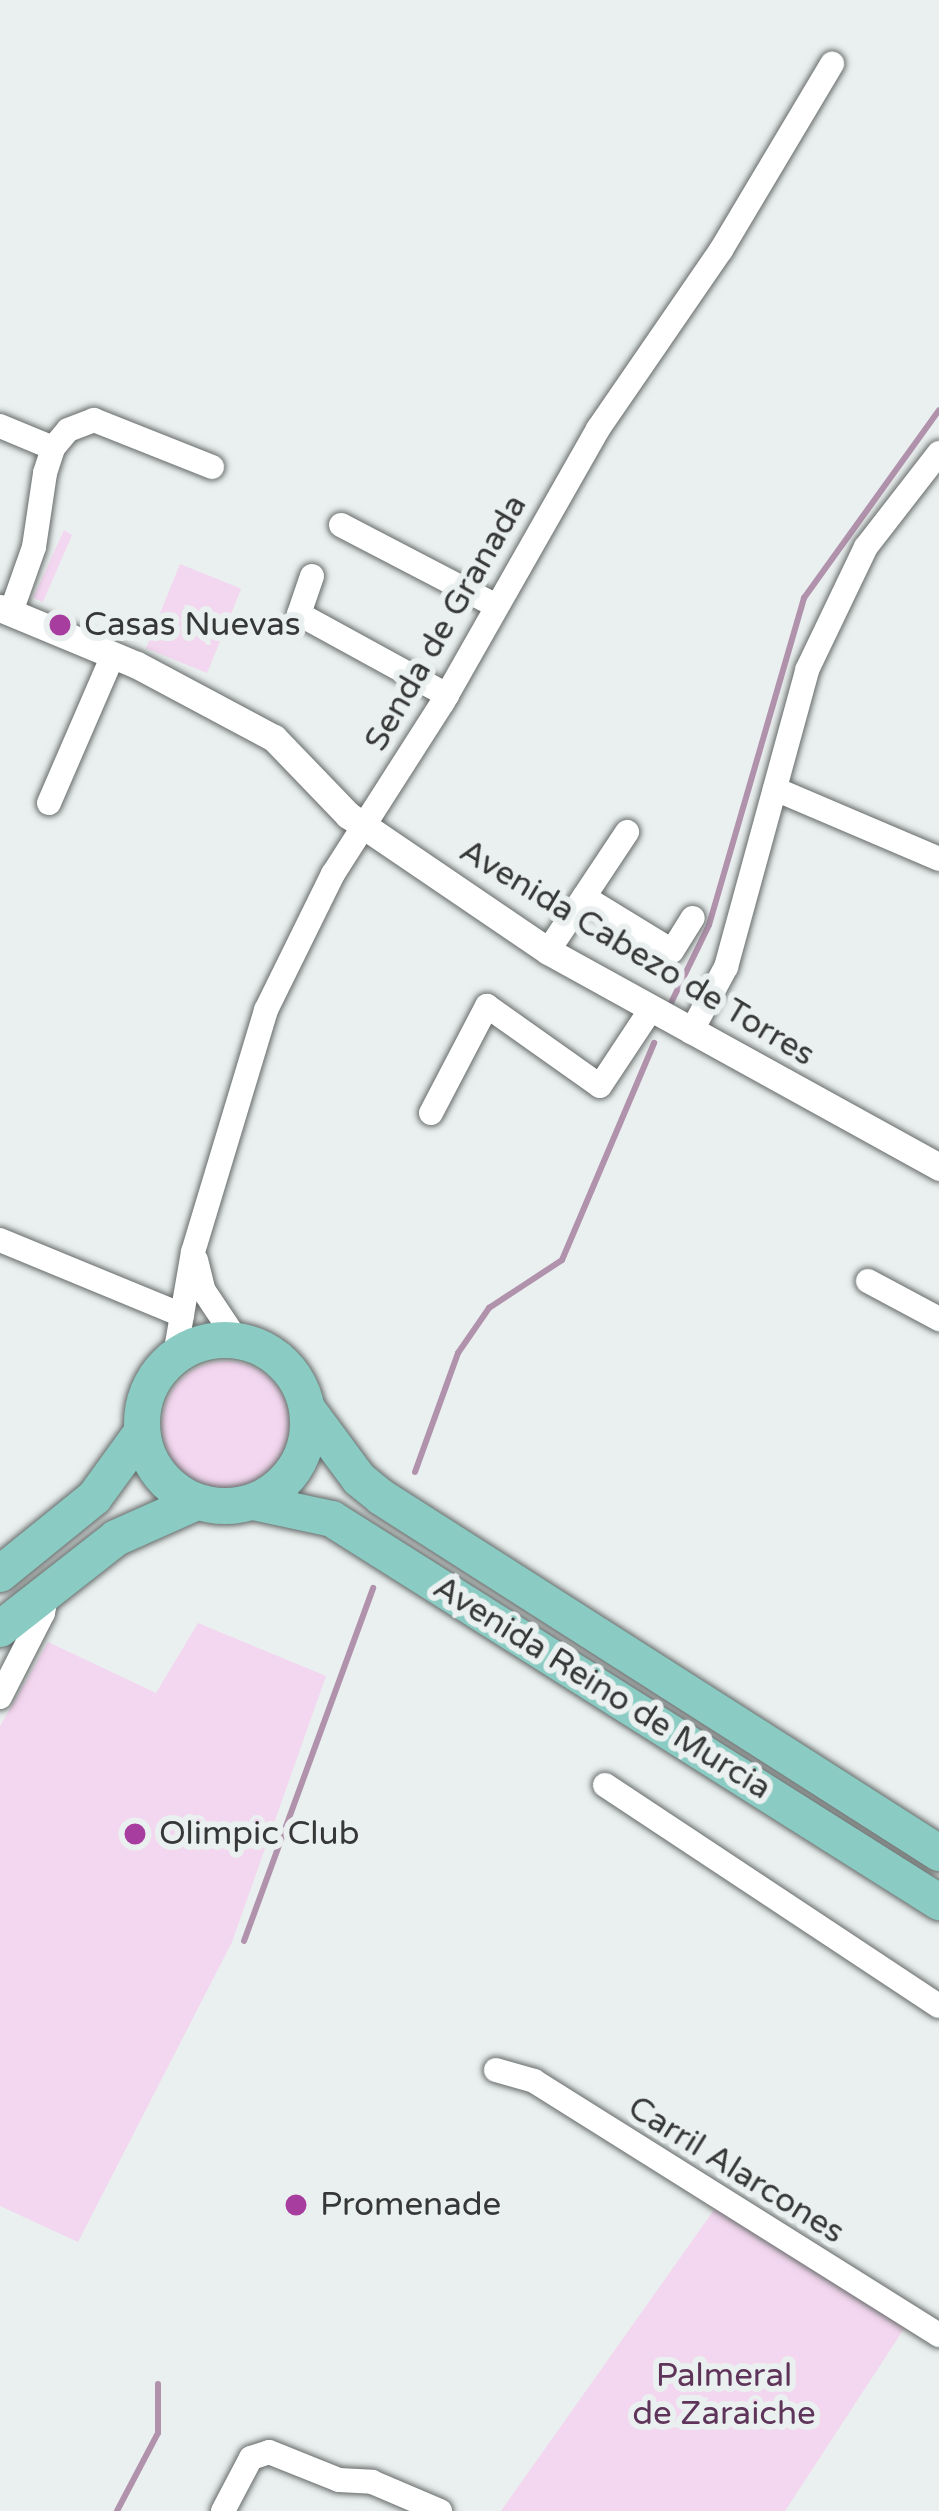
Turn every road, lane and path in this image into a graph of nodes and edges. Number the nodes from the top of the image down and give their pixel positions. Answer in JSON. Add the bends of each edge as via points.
{"nodes":[{"id":1,"x":832,"y":64,"type":"dead end"},
{"id":2,"x":0,"y":425,"type":"edge"},
{"id":3,"x":53,"y":448,"type":"junction"},
{"id":4,"x":939,"y":452,"type":"edge"},
{"id":5,"x":212,"y":467,"type":"dead end"},
{"id":6,"x":340,"y":525,"type":"dead end"},
{"id":7,"x":312,"y":577,"type":"dead end"},
{"id":8,"x":495,"y":605,"type":"junction"},
{"id":9,"x":5,"y":610,"type":"edge"},
{"id":10,"x":113,"y":655,"type":"junction"},
{"id":11,"x":447,"y":695,"type":"junction"},
{"id":12,"x":776,"y":789,"type":"junction"},
{"id":13,"x":49,"y":803,"type":"dead end"},
{"id":14,"x":365,"y":827,"type":"junction"},
{"id":15,"x":627,"y":832,"type":"dead end"},
{"id":16,"x":939,"y":859,"type":"edge"},
{"id":17,"x":584,"y":897,"type":"junction"},
{"id":18,"x":693,"y":918,"type":"dead end"},
{"id":19,"x":548,"y":950,"type":"junction"},
{"id":20,"x":651,"y":1009,"type":"junction"},
{"id":21,"x":691,"y":1032,"type":"junction"},
{"id":22,"x":431,"y":1113,"type":"dead end"},
{"id":23,"x":939,"y":1167,"type":"edge"},
{"id":24,"x":0,"y":1240,"type":"edge"},
{"id":25,"x":194,"y":1252,"type":"junction"},
{"id":26,"x":868,"y":1280,"type":"dead end"},
{"id":27,"x":182,"y":1315,"type":"junction"},
{"id":28,"x":939,"y":1319,"type":"edge"},
{"id":29,"x":236,"y":1339,"type":"junction"},
{"id":30,"x":175,"y":1355,"type":"junction"},
{"id":31,"x":308,"y":1409,"type":"junction"},
{"id":32,"x":142,"y":1432,"type":"junction"},
{"id":33,"x":197,"y":1502,"type":"junction"},
{"id":34,"x":254,"y":1502,"type":"junction"},
{"id":35,"x":0,"y":1574,"type":"edge"},
{"id":36,"x":48,"y":1591,"type":"junction"},
{"id":37,"x":0,"y":1629,"type":"edge"},
{"id":38,"x":0,"y":1697,"type":"edge"},
{"id":39,"x":605,"y":1785,"type":"dead end"},
{"id":40,"x":939,"y":1852,"type":"edge"},
{"id":41,"x":939,"y":1902,"type":"edge"},
{"id":42,"x":939,"y":2006,"type":"edge"},
{"id":43,"x":496,"y":2070,"type":"dead end"},
{"id":44,"x":939,"y":2335,"type":"edge"},
{"id":45,"x":223,"y":2511,"type":"edge"},
{"id":46,"x":440,"y":2511,"type":"edge"}],
"edges":[{"from":1,"to":8,"type":"street","name":"Senda de Granada","via":[[721,250],[596,431]]},
{"from":2,"to":3,"type":"street"},
{"from":3,"to":5,"type":"street","via":[[68,430],[94,420]]},
{"from":3,"to":9,"type":"street","via":[[34,547]]},
{"from":4,"to":12,"type":"street","via":[[840,593],[807,670]]},
{"from":6,"to":8,"type":"street"},
{"from":7,"to":11,"type":"street","via":[[299,614]]},
{"from":8,"to":11,"type":"street","name":"Senda de Granada"},
{"from":9,"to":10,"type":"street","name":"Avenida Cabezo de Torres"},
{"from":10,"to":13,"type":"street"},
{"from":10,"to":14,"type":"street","name":"Avenida Cabezo de Torres","via":[[274,737]]},
{"from":11,"to":14,"type":"street","name":"Senda de Granada"},
{"from":12,"to":16,"type":"street"},
{"from":12,"to":21,"type":"street","via":[[726,967]]},
{"from":14,"to":19,"type":"street","name":"Avenida Cabezo de Torres"},
{"from":14,"to":25,"type":"street","name":"Senda de Granada","via":[[266,1010]]},
{"from":15,"to":17,"type":"street"},
{"from":17,"to":18,"type":"street","via":[[672,951]]},
{"from":17,"to":19,"type":"street"},
{"from":19,"to":20,"type":"street","name":"Avenida Cabezo de Torres"},
{"from":20,"to":21,"type":"street","name":"Avenida Cabezo de Torres"},
{"from":20,"to":22,"type":"street","via":[[600,1086],[487,1006]]},
{"from":21,"to":23,"type":"street","name":"Avenida Cabezo de Torres"},
{"from":24,"to":27,"type":"street"},
{"from":25,"to":27,"type":"street","name":"Senda de Granada"},
{"from":25,"to":29,"type":"street","via":[[204,1292]]},
{"from":26,"to":28,"type":"street"},
{"from":27,"to":30,"type":"street","name":"Senda de Granada"},
{"from":29,"to":30,"type":"main road","via":[[204,1341]]},
{"from":29,"to":31,"type":"main road","via":[[290,1370]]},
{"from":30,"to":32,"type":"main road","via":[[149,1390]]},
{"from":31,"to":34,"type":"main road","via":[[297,1465]]},
{"from":31,"to":40,"type":"main road","name":"Avenida Reino de Murcia","via":[[381,1497]]},
{"from":32,"to":33,"type":"main road","via":[[151,1462]]},
{"from":32,"to":35,"type":"main road","via":[[94,1498]]},
{"from":33,"to":34,"type":"main road"},
{"from":33,"to":36,"type":"main road","via":[[116,1538]]},
{"from":34,"to":41,"type":"main road","name":"Avenida Reino de Murcia","via":[[332,1519]]},
{"from":36,"to":37,"type":"main road"},
{"from":36,"to":38,"type":"street"},
{"from":39,"to":42,"type":"street"},
{"from":43,"to":44,"type":"street","name":"Carril Alarcones","via":[[535,2080]]},
{"from":45,"to":46,"type":"street","via":[[251,2458],[269,2452]]}]}
